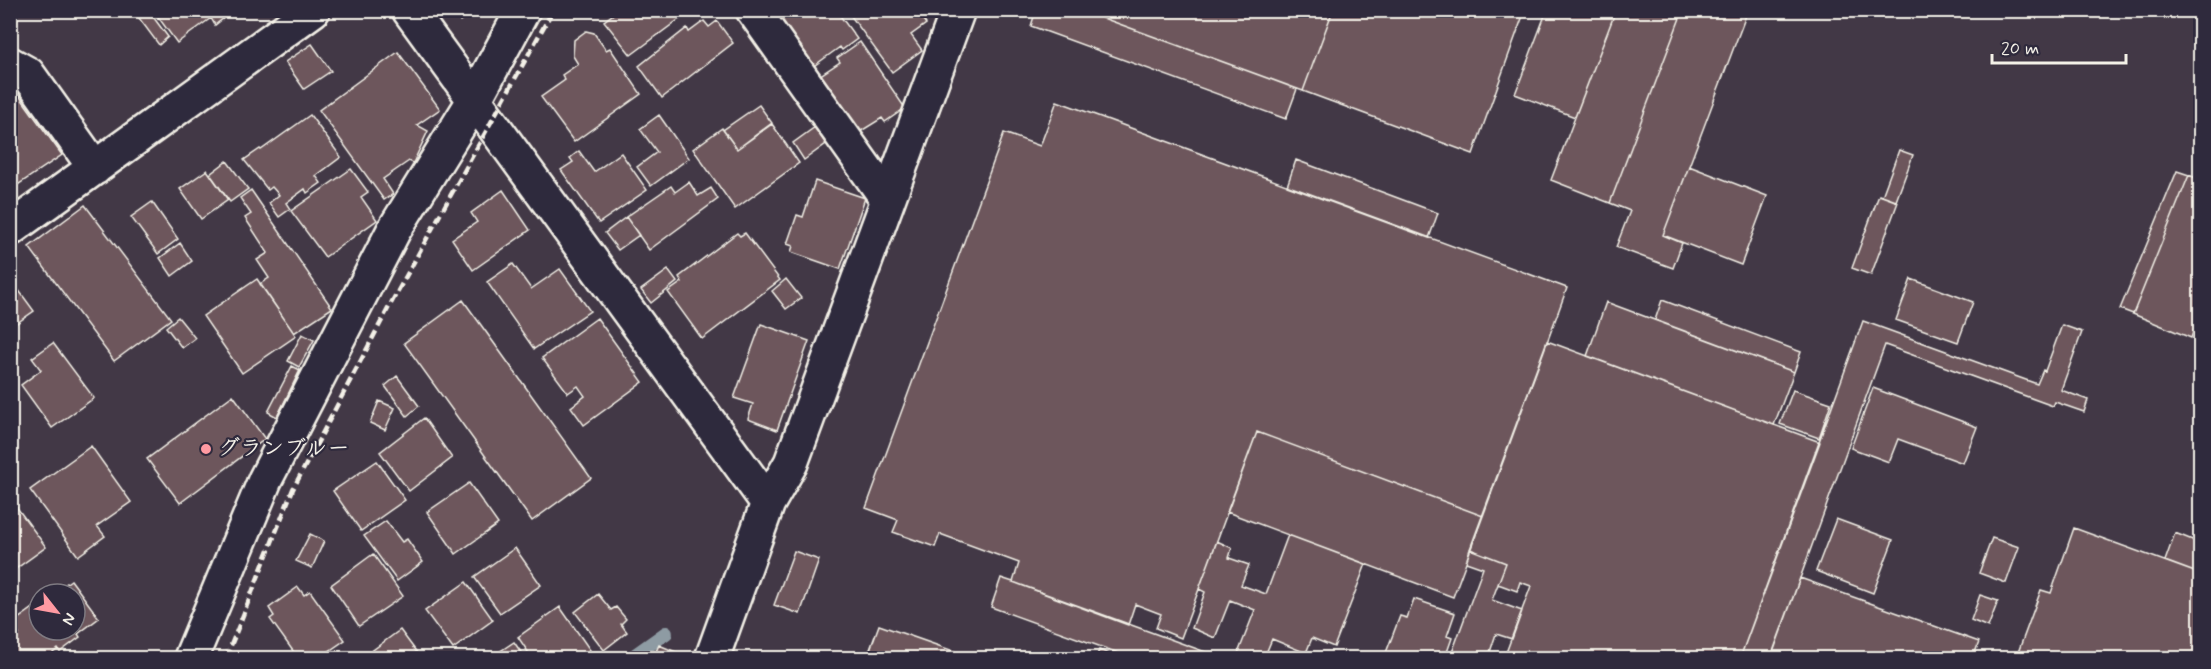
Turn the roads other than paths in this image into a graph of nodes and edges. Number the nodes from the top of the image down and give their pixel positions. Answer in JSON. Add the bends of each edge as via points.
{"nodes":[{"id":1,"x":313,"y":10,"type":"edge"},
{"id":2,"x":409,"y":10,"type":"edge"},
{"id":3,"x":523,"y":10,"type":"edge"},
{"id":4,"x":753,"y":10,"type":"edge"},
{"id":5,"x":958,"y":10,"type":"edge"},
{"id":6,"x":10,"y":64,"type":"edge"},
{"id":7,"x":474,"y":99,"type":"junction"},
{"id":8,"x":95,"y":168,"type":"junction"},
{"id":9,"x":888,"y":200,"type":"junction"},
{"id":10,"x":10,"y":229,"type":"edge"},
{"id":11,"x":768,"y":503,"type":"junction"},
{"id":12,"x":191,"y":658,"type":"edge"},
{"id":13,"x":712,"y":658,"type":"edge"}],
"edges":[{"from":1,"to":8,"type":"street"},
{"from":2,"to":7,"type":"street"},
{"from":3,"to":7,"type":"street"},
{"from":4,"to":9,"type":"street"},
{"from":5,"to":9,"type":"street"},
{"from":6,"to":8,"type":"street","via":[[28,74]]},
{"from":7,"to":11,"type":"street"},
{"from":7,"to":12,"type":"street","via":[[394,230],[265,480]]},
{"from":8,"to":10,"type":"street"},
{"from":9,"to":11,"type":"street","via":[[791,463]]},
{"from":11,"to":13,"type":"street"}]}
